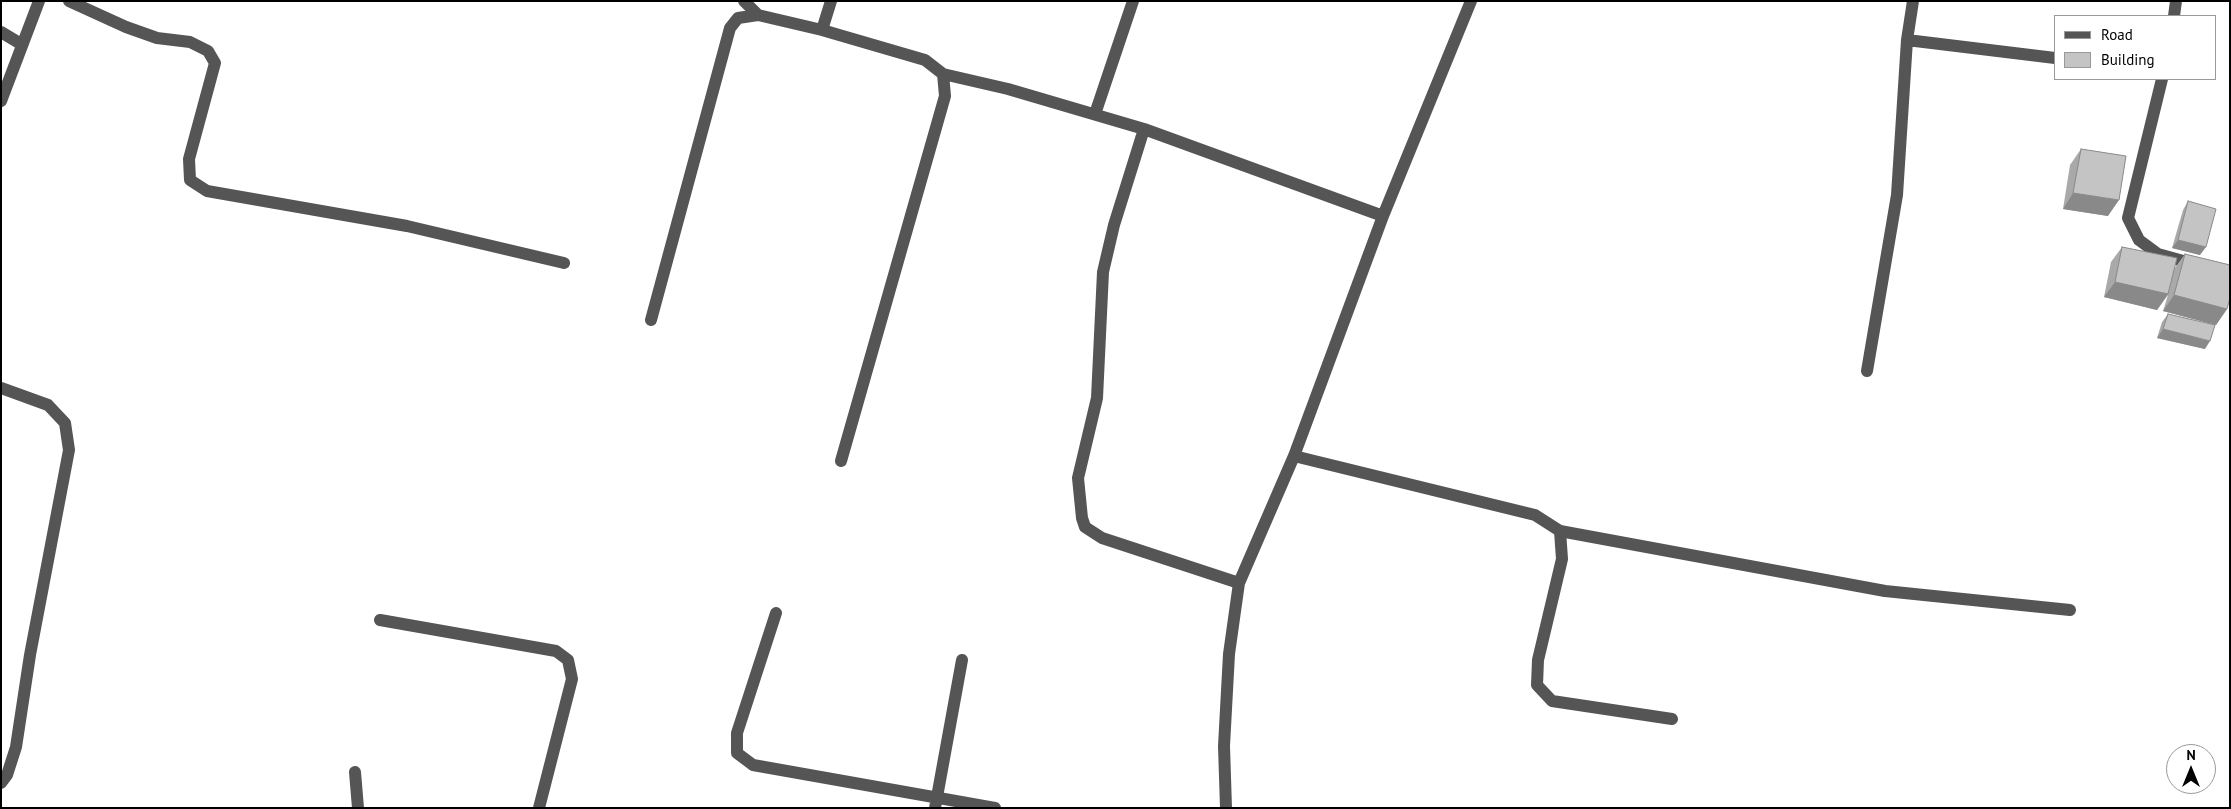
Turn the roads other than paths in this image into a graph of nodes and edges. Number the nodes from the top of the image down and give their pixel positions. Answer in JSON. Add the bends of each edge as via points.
{"nodes":[{"id":1,"x":39,"y":1,"type":"edge"},
{"id":2,"x":69,"y":1,"type":"edge"},
{"id":3,"x":744,"y":1,"type":"edge"},
{"id":4,"x":831,"y":1,"type":"edge"},
{"id":5,"x":1133,"y":1,"type":"edge"},
{"id":6,"x":1471,"y":1,"type":"edge"},
{"id":7,"x":1913,"y":1,"type":"edge"},
{"id":8,"x":2176,"y":1,"type":"edge"},
{"id":9,"x":758,"y":15,"type":"junction"},
{"id":10,"x":2174,"y":15,"type":"edge"},
{"id":11,"x":822,"y":30,"type":"junction"},
{"id":12,"x":1,"y":32,"type":"edge"},
{"id":13,"x":1907,"y":40,"type":"junction"},
{"id":14,"x":21,"y":44,"type":"junction"},
{"id":15,"x":2054,"y":58,"type":"edge"},
{"id":16,"x":943,"y":74,"type":"junction"},
{"id":17,"x":2162,"y":80,"type":"edge"},
{"id":18,"x":1,"y":101,"type":"edge"},
{"id":19,"x":1095,"y":114,"type":"junction"},
{"id":20,"x":1144,"y":129,"type":"junction"},
{"id":21,"x":1383,"y":216,"type":"junction"},
{"id":22,"x":564,"y":263,"type":"dead end"},
{"id":23,"x":2230,"y":274,"type":"edge"},
{"id":24,"x":651,"y":320,"type":"dead end"},
{"id":25,"x":1867,"y":371,"type":"dead end"},
{"id":26,"x":1,"y":388,"type":"edge"},
{"id":27,"x":1294,"y":456,"type":"junction"},
{"id":28,"x":841,"y":461,"type":"dead end"},
{"id":29,"x":1560,"y":530,"type":"junction"},
{"id":30,"x":1240,"y":583,"type":"junction"},
{"id":31,"x":2070,"y":610,"type":"dead end"},
{"id":32,"x":776,"y":613,"type":"dead end"},
{"id":33,"x":380,"y":620,"type":"dead end"},
{"id":34,"x":962,"y":660,"type":"dead end"},
{"id":35,"x":1672,"y":719,"type":"dead end"},
{"id":36,"x":355,"y":772,"type":"dead end"},
{"id":37,"x":1,"y":783,"type":"edge"},
{"id":38,"x":936,"y":802,"type":"edge"},
{"id":39,"x":358,"y":808,"type":"edge"},
{"id":40,"x":539,"y":808,"type":"edge"},
{"id":41,"x":995,"y":808,"type":"edge"},
{"id":42,"x":1226,"y":808,"type":"edge"}],
"edges":[{"from":1,"to":14,"type":"street"},
{"from":2,"to":22,"type":"street","via":[[126,27],[157,38],[190,42],[208,51],[215,63],[189,159],[190,180],[207,191],[407,226]]},
{"from":3,"to":9,"type":"street"},
{"from":4,"to":11,"type":"street"},
{"from":5,"to":19,"type":"street"},
{"from":6,"to":21,"type":"street"},
{"from":7,"to":13,"type":"street"},
{"from":8,"to":10,"type":"street"},
{"from":9,"to":11,"type":"street"},
{"from":9,"to":24,"type":"street","via":[[738,18],[730,28]]},
{"from":11,"to":16,"type":"street","via":[[925,60]]},
{"from":12,"to":14,"type":"street"},
{"from":13,"to":15,"type":"street"},
{"from":13,"to":25,"type":"street","via":[[1897,195]]},
{"from":14,"to":18,"type":"street"},
{"from":16,"to":19,"type":"street"},
{"from":16,"to":28,"type":"street","via":[[945,96]]},
{"from":17,"to":23,"type":"street","via":[[2128,218],[2139,240],[2158,254]]},
{"from":19,"to":20,"type":"street"},
{"from":20,"to":21,"type":"street"},
{"from":20,"to":30,"type":"street","via":[[1103,272],[1098,398],[1078,478],[1082,518],[1085,527],[1102,538]]},
{"from":21,"to":27,"type":"street"},
{"from":26,"to":37,"type":"street","via":[[48,405],[66,423],[69,450],[16,747],[7,776]]},
{"from":27,"to":29,"type":"street","via":[[1535,515]]},
{"from":27,"to":30,"type":"street"},
{"from":29,"to":31,"type":"street","via":[[1886,591]]},
{"from":29,"to":35,"type":"street","via":[[1562,560],[1538,660],[1537,685],[1552,700]]},
{"from":30,"to":42,"type":"street","via":[[1228,654],[1224,746]]},
{"from":32,"to":38,"type":"street","via":[[737,733],[737,753],[753,765]]},
{"from":33,"to":40,"type":"street","via":[[556,651],[568,660],[572,679]]},
{"from":34,"to":38,"type":"street"},
{"from":36,"to":39,"type":"street"},
{"from":38,"to":41,"type":"street"}]}
